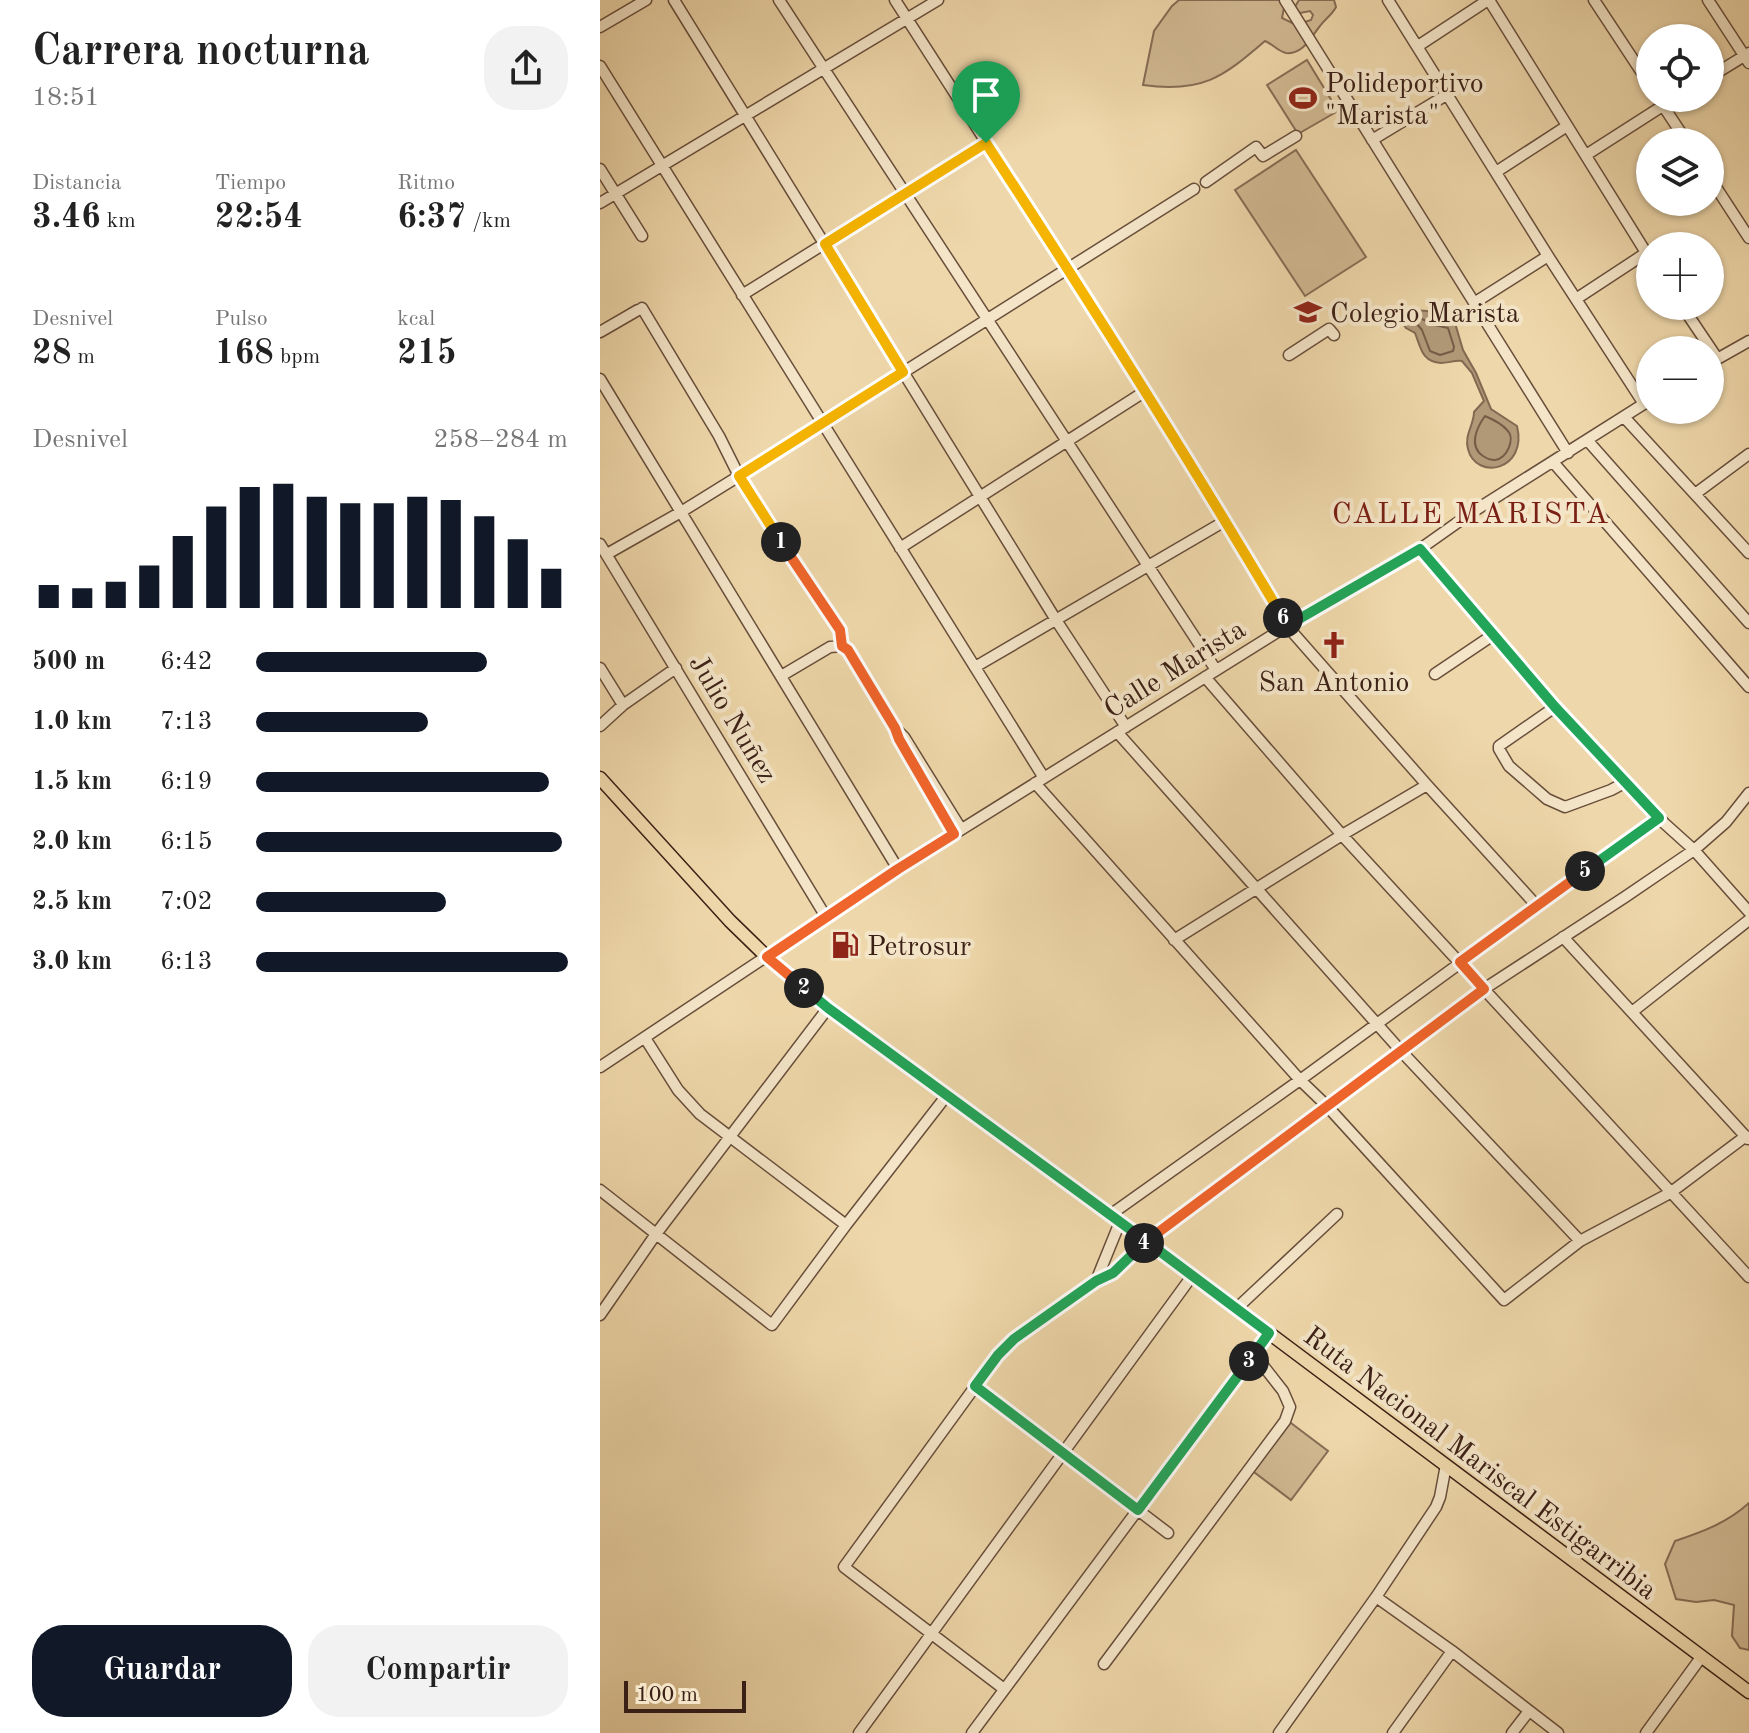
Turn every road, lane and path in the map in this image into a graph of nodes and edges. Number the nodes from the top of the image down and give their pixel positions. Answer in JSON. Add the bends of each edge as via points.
{"nodes":[{"id":1,"x":646,"y":0,"type":"edge"},
{"id":2,"x":674,"y":0,"type":"edge"},
{"id":3,"x":779,"y":0,"type":"edge"},
{"id":4,"x":895,"y":0,"type":"edge"},
{"id":5,"x":938,"y":0,"type":"edge"},
{"id":6,"x":1285,"y":0,"type":"edge"},
{"id":7,"x":1388,"y":0,"type":"edge"},
{"id":8,"x":1489,"y":0,"type":"edge"},
{"id":9,"x":1594,"y":0,"type":"edge"},
{"id":10,"x":1708,"y":0,"type":"edge"},
{"id":11,"x":908,"y":18,"type":"junction"},
{"id":12,"x":600,"y":27,"type":"edge"},
{"id":13,"x":1418,"y":46,"type":"junction"},
{"id":14,"x":1747,"y":57,"type":"edge"},
{"id":15,"x":1636,"y":64,"type":"edge"},
{"id":16,"x":600,"y":66,"type":"edge"},
{"id":17,"x":824,"y":69,"type":"junction"},
{"id":18,"x":1724,"y":69,"type":"edge"},
{"id":19,"x":1448,"y":94,"type":"junction"},
{"id":20,"x":1647,"y":112,"type":"edge"},
{"id":21,"x":745,"y":116,"type":"junction"},
{"id":22,"x":1567,"y":126,"type":"junction"},
{"id":23,"x":1296,"y":136,"type":"dead end"},
{"id":24,"x":1372,"y":140,"type":"junction"},
{"id":25,"x":986,"y":143,"type":"junction"},
{"id":26,"x":1586,"y":155,"type":"junction"},
{"id":27,"x":662,"y":166,"type":"junction"},
{"id":28,"x":600,"y":169,"type":"edge"},
{"id":29,"x":1496,"y":172,"type":"junction"},
{"id":30,"x":1206,"y":182,"type":"dead end"},
{"id":31,"x":1194,"y":189,"type":"dead end"},
{"id":32,"x":616,"y":194,"type":"junction"},
{"id":33,"x":905,"y":194,"type":"junction"},
{"id":34,"x":1724,"y":200,"type":"edge"},
{"id":35,"x":600,"y":203,"type":"edge"},
{"id":36,"x":642,"y":236,"type":"dead end"},
{"id":37,"x":1636,"y":236,"type":"edge"},
{"id":38,"x":1749,"y":238,"type":"edge"},
{"id":39,"x":825,"y":244,"type":"junction"},
{"id":40,"x":1548,"y":256,"type":"junction"},
{"id":41,"x":1636,"y":263,"type":"edge"},
{"id":42,"x":1067,"y":268,"type":"junction"},
{"id":43,"x":742,"y":295,"type":"junction"},
{"id":44,"x":1576,"y":299,"type":"junction"},
{"id":45,"x":1474,"y":303,"type":"junction"},
{"id":46,"x":986,"y":320,"type":"junction"},
{"id":47,"x":600,"y":332,"type":"edge"},
{"id":48,"x":1334,"y":335,"type":"dead end"},
{"id":49,"x":1749,"y":341,"type":"edge"},
{"id":50,"x":1289,"y":355,"type":"dead end"},
{"id":51,"x":1724,"y":355,"type":"edge"},
{"id":52,"x":903,"y":372,"type":"junction"},
{"id":53,"x":600,"y":379,"type":"edge"},
{"id":54,"x":1636,"y":386,"type":"edge"},
{"id":55,"x":1144,"y":392,"type":"junction"},
{"id":56,"x":1636,"y":409,"type":"edge"},
{"id":57,"x":1624,"y":417,"type":"junction"},
{"id":58,"x":822,"y":423,"type":"junction"},
{"id":59,"x":1588,"y":441,"type":"junction"},
{"id":60,"x":1067,"y":442,"type":"junction"},
{"id":61,"x":1568,"y":453,"type":"junction"},
{"id":62,"x":1749,"y":454,"type":"edge"},
{"id":63,"x":1553,"y":462,"type":"junction"},
{"id":64,"x":739,"y":476,"type":"junction"},
{"id":65,"x":1695,"y":494,"type":"junction"},
{"id":66,"x":980,"y":497,"type":"junction"},
{"id":67,"x":681,"y":512,"type":"junction"},
{"id":68,"x":1225,"y":521,"type":"junction"},
{"id":69,"x":900,"y":548,"type":"junction"},
{"id":70,"x":603,"y":549,"type":"edge"},
{"id":71,"x":1420,"y":549,"type":"junction"},
{"id":72,"x":1749,"y":553,"type":"edge"},
{"id":73,"x":1147,"y":567,"type":"junction"},
{"id":74,"x":1056,"y":620,"type":"junction"},
{"id":75,"x":1749,"y":623,"type":"edge"},
{"id":76,"x":1287,"y":626,"type":"junction"},
{"id":77,"x":1493,"y":635,"type":"junction"},
{"id":78,"x":842,"y":646,"type":"junction"},
{"id":79,"x":975,"y":667,"type":"junction"},
{"id":80,"x":600,"y":668,"type":"edge"},
{"id":81,"x":676,"y":668,"type":"junction"},
{"id":82,"x":1216,"y":670,"type":"junction"},
{"id":83,"x":1435,"y":674,"type":"dead end"},
{"id":84,"x":781,"y":676,"type":"junction"},
{"id":85,"x":1205,"y":677,"type":"junction"},
{"id":86,"x":1749,"y":687,"type":"edge"},
{"id":87,"x":623,"y":705,"type":"junction"},
{"id":88,"x":1555,"y":707,"type":"junction"},
{"id":89,"x":600,"y":726,"type":"edge"},
{"id":90,"x":1122,"y":729,"type":"junction"},
{"id":91,"x":1039,"y":780,"type":"junction"},
{"id":92,"x":1626,"y":782,"type":"junction"},
{"id":93,"x":1427,"y":785,"type":"junction"},
{"id":94,"x":603,"y":786,"type":"edge"},
{"id":95,"x":1749,"y":793,"type":"edge"},
{"id":96,"x":1659,"y":818,"type":"junction"},
{"id":97,"x":957,"y":832,"type":"junction"},
{"id":98,"x":1342,"y":835,"type":"junction"},
{"id":99,"x":1694,"y":850,"type":"junction"},
{"id":100,"x":898,"y":869,"type":"junction"},
{"id":101,"x":1255,"y":888,"type":"junction"},
{"id":102,"x":1537,"y":906,"type":"junction"},
{"id":103,"x":1749,"y":912,"type":"edge"},
{"id":104,"x":826,"y":917,"type":"junction"},
{"id":105,"x":1749,"y":920,"type":"edge"},
{"id":106,"x":1563,"y":937,"type":"junction"},
{"id":107,"x":1174,"y":940,"type":"junction"},
{"id":108,"x":767,"y":957,"type":"junction"},
{"id":109,"x":1460,"y":962,"type":"junction"},
{"id":110,"x":1484,"y":989,"type":"junction"},
{"id":111,"x":828,"y":1008,"type":"junction"},
{"id":112,"x":1632,"y":1012,"type":"junction"},
{"id":113,"x":1376,"y":1022,"type":"junction"},
{"id":114,"x":645,"y":1038,"type":"junction"},
{"id":115,"x":1401,"y":1051,"type":"junction"},
{"id":116,"x":600,"y":1067,"type":"edge"},
{"id":117,"x":1300,"y":1080,"type":"junction"},
{"id":118,"x":947,"y":1095,"type":"junction"},
{"id":119,"x":1327,"y":1106,"type":"junction"},
{"id":120,"x":729,"y":1136,"type":"junction"},
{"id":121,"x":1747,"y":1138,"type":"edge"},
{"id":122,"x":600,"y":1190,"type":"edge"},
{"id":123,"x":1670,"y":1193,"type":"junction"},
{"id":124,"x":1337,"y":1214,"type":"dead end"},
{"id":125,"x":1115,"y":1219,"type":"junction"},
{"id":126,"x":846,"y":1225,"type":"junction"},
{"id":127,"x":656,"y":1234,"type":"junction"},
{"id":128,"x":1146,"y":1241,"type":"junction"},
{"id":129,"x":1580,"y":1241,"type":"junction"},
{"id":130,"x":1192,"y":1276,"type":"junction"},
{"id":131,"x":1749,"y":1277,"type":"edge"},
{"id":132,"x":1096,"y":1281,"type":"junction"},
{"id":133,"x":1236,"y":1309,"type":"junction"},
{"id":134,"x":600,"y":1315,"type":"edge"},
{"id":135,"x":1269,"y":1333,"type":"junction"},
{"id":136,"x":1254,"y":1354,"type":"junction"},
{"id":137,"x":975,"y":1386,"type":"junction"},
{"id":138,"x":1065,"y":1452,"type":"junction"},
{"id":139,"x":1446,"y":1465,"type":"junction"},
{"id":140,"x":1138,"y":1510,"type":"junction"},
{"id":141,"x":1168,"y":1533,"type":"dead end"},
{"id":142,"x":1376,"y":1597,"type":"junction"},
{"id":143,"x":932,"y":1633,"type":"junction"},
{"id":144,"x":1452,"y":1651,"type":"junction"},
{"id":145,"x":1702,"y":1656,"type":"junction"},
{"id":146,"x":1104,"y":1664,"type":"dead end"},
{"id":147,"x":1004,"y":1689,"type":"junction"},
{"id":148,"x":1749,"y":1692,"type":"edge"},
{"id":149,"x":1529,"y":1711,"type":"junction"},
{"id":150,"x":859,"y":1733,"type":"edge"},
{"id":151,"x":972,"y":1733,"type":"edge"},
{"id":152,"x":1279,"y":1733,"type":"edge"},
{"id":153,"x":1393,"y":1733,"type":"edge"},
{"id":154,"x":1512,"y":1733,"type":"edge"},
{"id":155,"x":1558,"y":1733,"type":"edge"},
{"id":156,"x":1646,"y":1733,"type":"edge"}],
"edges":[{"from":1,"to":12,"type":"street"},
{"from":2,"to":21,"type":"street"},
{"from":3,"to":17,"type":"street"},
{"from":4,"to":11,"type":"street"},
{"from":5,"to":11,"type":"street"},
{"from":6,"to":24,"type":"street"},
{"from":7,"to":13,"type":"street"},
{"from":8,"to":13,"type":"street"},
{"from":8,"to":22,"type":"street"},
{"from":9,"to":15,"type":"street"},
{"from":10,"to":14,"type":"street"},
{"from":11,"to":17,"type":"street"},
{"from":11,"to":25,"type":"street"},
{"from":13,"to":19,"type":"street"},
{"from":14,"to":18,"type":"street"},
{"from":16,"to":27,"type":"street"},
{"from":17,"to":21,"type":"street"},
{"from":17,"to":33,"type":"street"},
{"from":19,"to":24,"type":"street"},
{"from":19,"to":29,"type":"street"},
{"from":20,"to":26,"type":"street"},
{"from":21,"to":27,"type":"street"},
{"from":21,"to":39,"type":"street"},
{"from":22,"to":26,"type":"street"},
{"from":22,"to":29,"type":"street"},
{"from":23,"to":30,"type":"street","via":[[1263,156],[1256,147]]},
{"from":24,"to":45,"type":"street"},
{"from":25,"to":33,"type":"street"},
{"from":25,"to":42,"type":"street"},
{"from":26,"to":37,"type":"street"},
{"from":27,"to":32,"type":"street"},
{"from":27,"to":43,"type":"street"},
{"from":28,"to":32,"type":"street"},
{"from":29,"to":40,"type":"street"},
{"from":31,"to":42,"type":"street"},
{"from":32,"to":35,"type":"street"},
{"from":32,"to":36,"type":"street"},
{"from":33,"to":39,"type":"street"},
{"from":33,"to":46,"type":"street"},
{"from":34,"to":38,"type":"street"},
{"from":39,"to":43,"type":"street"},
{"from":39,"to":52,"type":"street"},
{"from":40,"to":44,"type":"street"},
{"from":40,"to":45,"type":"street"},
{"from":41,"to":44,"type":"street"},
{"from":42,"to":46,"type":"street"},
{"from":42,"to":55,"type":"street"},
{"from":43,"to":58,"type":"street"},
{"from":44,"to":54,"type":"street"},
{"from":45,"to":61,"type":"street"},
{"from":46,"to":52,"type":"street"},
{"from":46,"to":60,"type":"street"},
{"from":47,"to":64,"type":"street","via":[[640,309]]},
{"from":48,"to":50,"type":"street","via":[[1329,329]]},
{"from":49,"to":51,"type":"street"},
{"from":52,"to":58,"type":"street"},
{"from":52,"to":66,"type":"street"},
{"from":53,"to":67,"type":"street"},
{"from":55,"to":60,"type":"street"},
{"from":55,"to":68,"type":"street"},
{"from":56,"to":57,"type":"street","name":"Calle Marista"},
{"from":57,"to":59,"type":"street","name":"Calle Marista"},
{"from":57,"to":65,"type":"street"},
{"from":58,"to":64,"type":"street"},
{"from":58,"to":69,"type":"street"},
{"from":59,"to":61,"type":"street","name":"Calle Marista"},
{"from":59,"to":75,"type":"street"},
{"from":60,"to":66,"type":"street"},
{"from":60,"to":73,"type":"street"},
{"from":61,"to":63,"type":"street","name":"Calle Marista"},
{"from":62,"to":65,"type":"street"},
{"from":63,"to":71,"type":"street","name":"Calle Marista"},
{"from":63,"to":86,"type":"street"},
{"from":64,"to":67,"type":"street"},
{"from":64,"to":78,"type":"street","via":[[840,630]]},
{"from":65,"to":72,"type":"street"},
{"from":66,"to":69,"type":"street"},
{"from":66,"to":74,"type":"street"},
{"from":67,"to":70,"type":"street"},
{"from":67,"to":84,"type":"street"},
{"from":68,"to":73,"type":"street"},
{"from":68,"to":76,"type":"street"},
{"from":69,"to":79,"type":"street"},
{"from":70,"to":81,"type":"street","name":"Julio Nuñez"},
{"from":71,"to":76,"type":"street","name":"Calle Marista"},
{"from":71,"to":77,"type":"street"},
{"from":73,"to":74,"type":"street"},
{"from":73,"to":82,"type":"street"},
{"from":74,"to":79,"type":"street"},
{"from":74,"to":90,"type":"street"},
{"from":76,"to":82,"type":"street","name":"Calle Marista"},
{"from":76,"to":93,"type":"street"},
{"from":77,"to":83,"type":"street"},
{"from":77,"to":88,"type":"street"},
{"from":78,"to":84,"type":"street","via":[[830,647]]},
{"from":78,"to":97,"type":"street","via":[[904,737]]},
{"from":79,"to":91,"type":"street"},
{"from":80,"to":87,"type":"street"},
{"from":81,"to":87,"type":"street"},
{"from":81,"to":104,"type":"street","name":"Julio Nuñez"},
{"from":82,"to":85,"type":"street","name":"Calle Marista"},
{"from":84,"to":100,"type":"street"},
{"from":85,"to":90,"type":"street","name":"Calle Marista"},
{"from":85,"to":98,"type":"street"},
{"from":87,"to":89,"type":"street"},
{"from":88,"to":92,"type":"street"},
{"from":88,"to":92,"type":"street","via":[[1499,746],[1509,766],[1547,799],[1565,807]]},
{"from":90,"to":91,"type":"street","name":"Calle Marista"},
{"from":90,"to":101,"type":"street"},
{"from":91,"to":97,"type":"street","name":"Calle Marista"},
{"from":91,"to":107,"type":"street"},
{"from":92,"to":96,"type":"street"},
{"from":93,"to":98,"type":"street"},
{"from":93,"to":102,"type":"street"},
{"from":94,"to":108,"type":"main road","name":"Ruta Nacional Mariscal Estigarribia"},
{"from":95,"to":99,"type":"street"},
{"from":96,"to":99,"type":"street"},
{"from":96,"to":102,"type":"street"},
{"from":97,"to":100,"type":"street","name":"Calle Marista"},
{"from":98,"to":101,"type":"street"},
{"from":98,"to":109,"type":"street"},
{"from":99,"to":103,"type":"street"},
{"from":99,"to":106,"type":"street"},
{"from":100,"to":104,"type":"street","name":"Calle Marista"},
{"from":101,"to":107,"type":"street"},
{"from":101,"to":113,"type":"street"},
{"from":102,"to":109,"type":"street"},
{"from":104,"to":108,"type":"street","name":"Calle Marista"},
{"from":105,"to":112,"type":"street"},
{"from":106,"to":110,"type":"street"},
{"from":106,"to":112,"type":"street"},
{"from":107,"to":117,"type":"street"},
{"from":108,"to":111,"type":"main road","name":"Ruta Nacional Mariscal Estigarribia"},
{"from":108,"to":114,"type":"street","name":"Calle Marista"},
{"from":109,"to":110,"type":"street"},
{"from":109,"to":113,"type":"street"},
{"from":110,"to":115,"type":"street"},
{"from":110,"to":123,"type":"street"},
{"from":111,"to":118,"type":"main road","name":"Ruta Nacional Mariscal Estigarribia"},
{"from":111,"to":120,"type":"street"},
{"from":112,"to":121,"type":"street"},
{"from":113,"to":115,"type":"street"},
{"from":113,"to":117,"type":"street"},
{"from":114,"to":116,"type":"street","name":"Calle Marista"},
{"from":114,"to":120,"type":"street","via":[[678,1090]]},
{"from":115,"to":119,"type":"street"},
{"from":115,"to":129,"type":"street"},
{"from":117,"to":119,"type":"street"},
{"from":117,"to":125,"type":"street"},
{"from":118,"to":125,"type":"main road","name":"Ruta Nacional Mariscal Estigarribia"},
{"from":118,"to":126,"type":"street"},
{"from":119,"to":128,"type":"street"},
{"from":119,"to":129,"type":"street","via":[[1504,1300]]},
{"from":120,"to":126,"type":"street"},
{"from":120,"to":127,"type":"street"},
{"from":121,"to":123,"type":"street"},
{"from":122,"to":127,"type":"street"},
{"from":123,"to":129,"type":"street"},
{"from":123,"to":131,"type":"street"},
{"from":124,"to":133,"type":"street"},
{"from":125,"to":128,"type":"main road","name":"Ruta Nacional Mariscal Estigarribia"},
{"from":125,"to":132,"type":"street"},
{"from":126,"to":127,"type":"street","via":[[772,1325]]},
{"from":127,"to":134,"type":"street"},
{"from":128,"to":130,"type":"main road","name":"Ruta Nacional Mariscal Estigarribia"},
{"from":128,"to":132,"type":"street","via":[[1113,1273]]},
{"from":130,"to":133,"type":"main road","name":"Ruta Nacional Mariscal Estigarribia"},
{"from":130,"to":138,"type":"street"},
{"from":132,"to":137,"type":"street","via":[[1014,1339]]},
{"from":133,"to":135,"type":"main road","name":"Ruta Nacional Mariscal Estigarribia"},
{"from":135,"to":136,"type":"street"},
{"from":135,"to":139,"type":"main road","name":"Ruta Nacional Mariscal Estigarribia"},
{"from":136,"to":140,"type":"street"},
{"from":136,"to":146,"type":"street","via":[[1283,1391],[1290,1407],[1285,1421]]},
{"from":137,"to":138,"type":"street"},
{"from":137,"to":143,"type":"street","via":[[844,1567]]},
{"from":138,"to":140,"type":"street"},
{"from":138,"to":143,"type":"street"},
{"from":139,"to":142,"type":"street","via":[[1436,1507]]},
{"from":139,"to":145,"type":"main road","name":"Ruta Nacional Mariscal Estigarribia"},
{"from":140,"to":141,"type":"street"},
{"from":140,"to":147,"type":"street"},
{"from":142,"to":144,"type":"street"},
{"from":142,"to":152,"type":"street"},
{"from":143,"to":147,"type":"street"},
{"from":143,"to":150,"type":"street"},
{"from":144,"to":149,"type":"street"},
{"from":144,"to":153,"type":"street"},
{"from":145,"to":148,"type":"main road","name":"Ruta Nacional Mariscal Estigarribia"},
{"from":145,"to":156,"type":"street"},
{"from":147,"to":151,"type":"street"},
{"from":149,"to":154,"type":"street"},
{"from":149,"to":155,"type":"street"}]}
